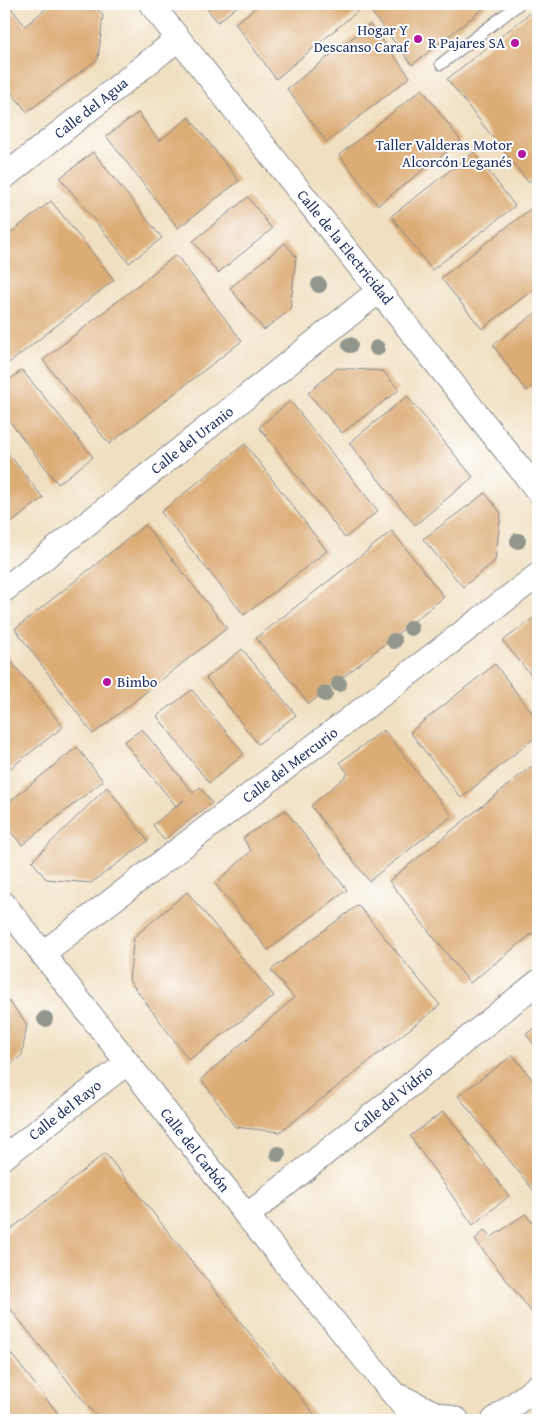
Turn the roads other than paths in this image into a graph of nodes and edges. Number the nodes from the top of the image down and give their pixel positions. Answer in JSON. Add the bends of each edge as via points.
{"nodes":[{"id":1,"x":151,"y":4,"type":"edge"},
{"id":2,"x":519,"y":4,"type":"edge"},
{"id":3,"x":178,"y":38,"type":"junction"},
{"id":4,"x":441,"y":64,"type":"dead end"},
{"id":5,"x":4,"y":177,"type":"edge"},
{"id":6,"x":380,"y":290,"type":"junction"},
{"id":7,"x":538,"y":491,"type":"edge"},
{"id":8,"x":538,"y":575,"type":"edge"},
{"id":9,"x":4,"y":590,"type":"edge"},
{"id":10,"x":4,"y":904,"type":"edge"},
{"id":11,"x":42,"y":954,"type":"junction"},
{"id":12,"x":538,"y":982,"type":"edge"},
{"id":13,"x":127,"y":1063,"type":"junction"},
{"id":14,"x":4,"y":1157,"type":"edge"},
{"id":15,"x":247,"y":1216,"type":"junction"},
{"id":16,"x":538,"y":1386,"type":"edge"},
{"id":17,"x":391,"y":1392,"type":"junction"},
{"id":18,"x":393,"y":1420,"type":"edge"},
{"id":19,"x":415,"y":1420,"type":"edge"},
{"id":20,"x":457,"y":1420,"type":"edge"},
{"id":21,"x":494,"y":1420,"type":"edge"}],
"edges":[{"from":1,"to":3,"type":"street","name":"Calle de la Electricidad"},
{"from":2,"to":4,"type":"lane"},
{"from":3,"to":5,"type":"street","name":"Calle del Agua"},
{"from":3,"to":6,"type":"street","name":"Calle de la Electricidad"},
{"from":6,"to":7,"type":"street","name":"Calle de la Electricidad"},
{"from":6,"to":9,"type":"street","name":"Calle del Uranio"},
{"from":8,"to":11,"type":"street","name":"Calle del Mercurio"},
{"from":10,"to":11,"type":"street","name":"Calle del Carbón"},
{"from":11,"to":13,"type":"street","name":"Calle del Carbón"},
{"from":12,"to":15,"type":"street","name":"Calle del Vidrio"},
{"from":13,"to":14,"type":"street","name":"Calle del Rayo"},
{"from":13,"to":15,"type":"street","name":"Calle del Carbón"},
{"from":15,"to":17,"type":"street","name":"Calle del Carbón"},
{"from":16,"to":21,"type":"street"},
{"from":17,"to":18,"type":"street"},
{"from":17,"to":19,"type":"street","name":"Calle del Carbón"},
{"from":17,"to":20,"type":"street"}]}
